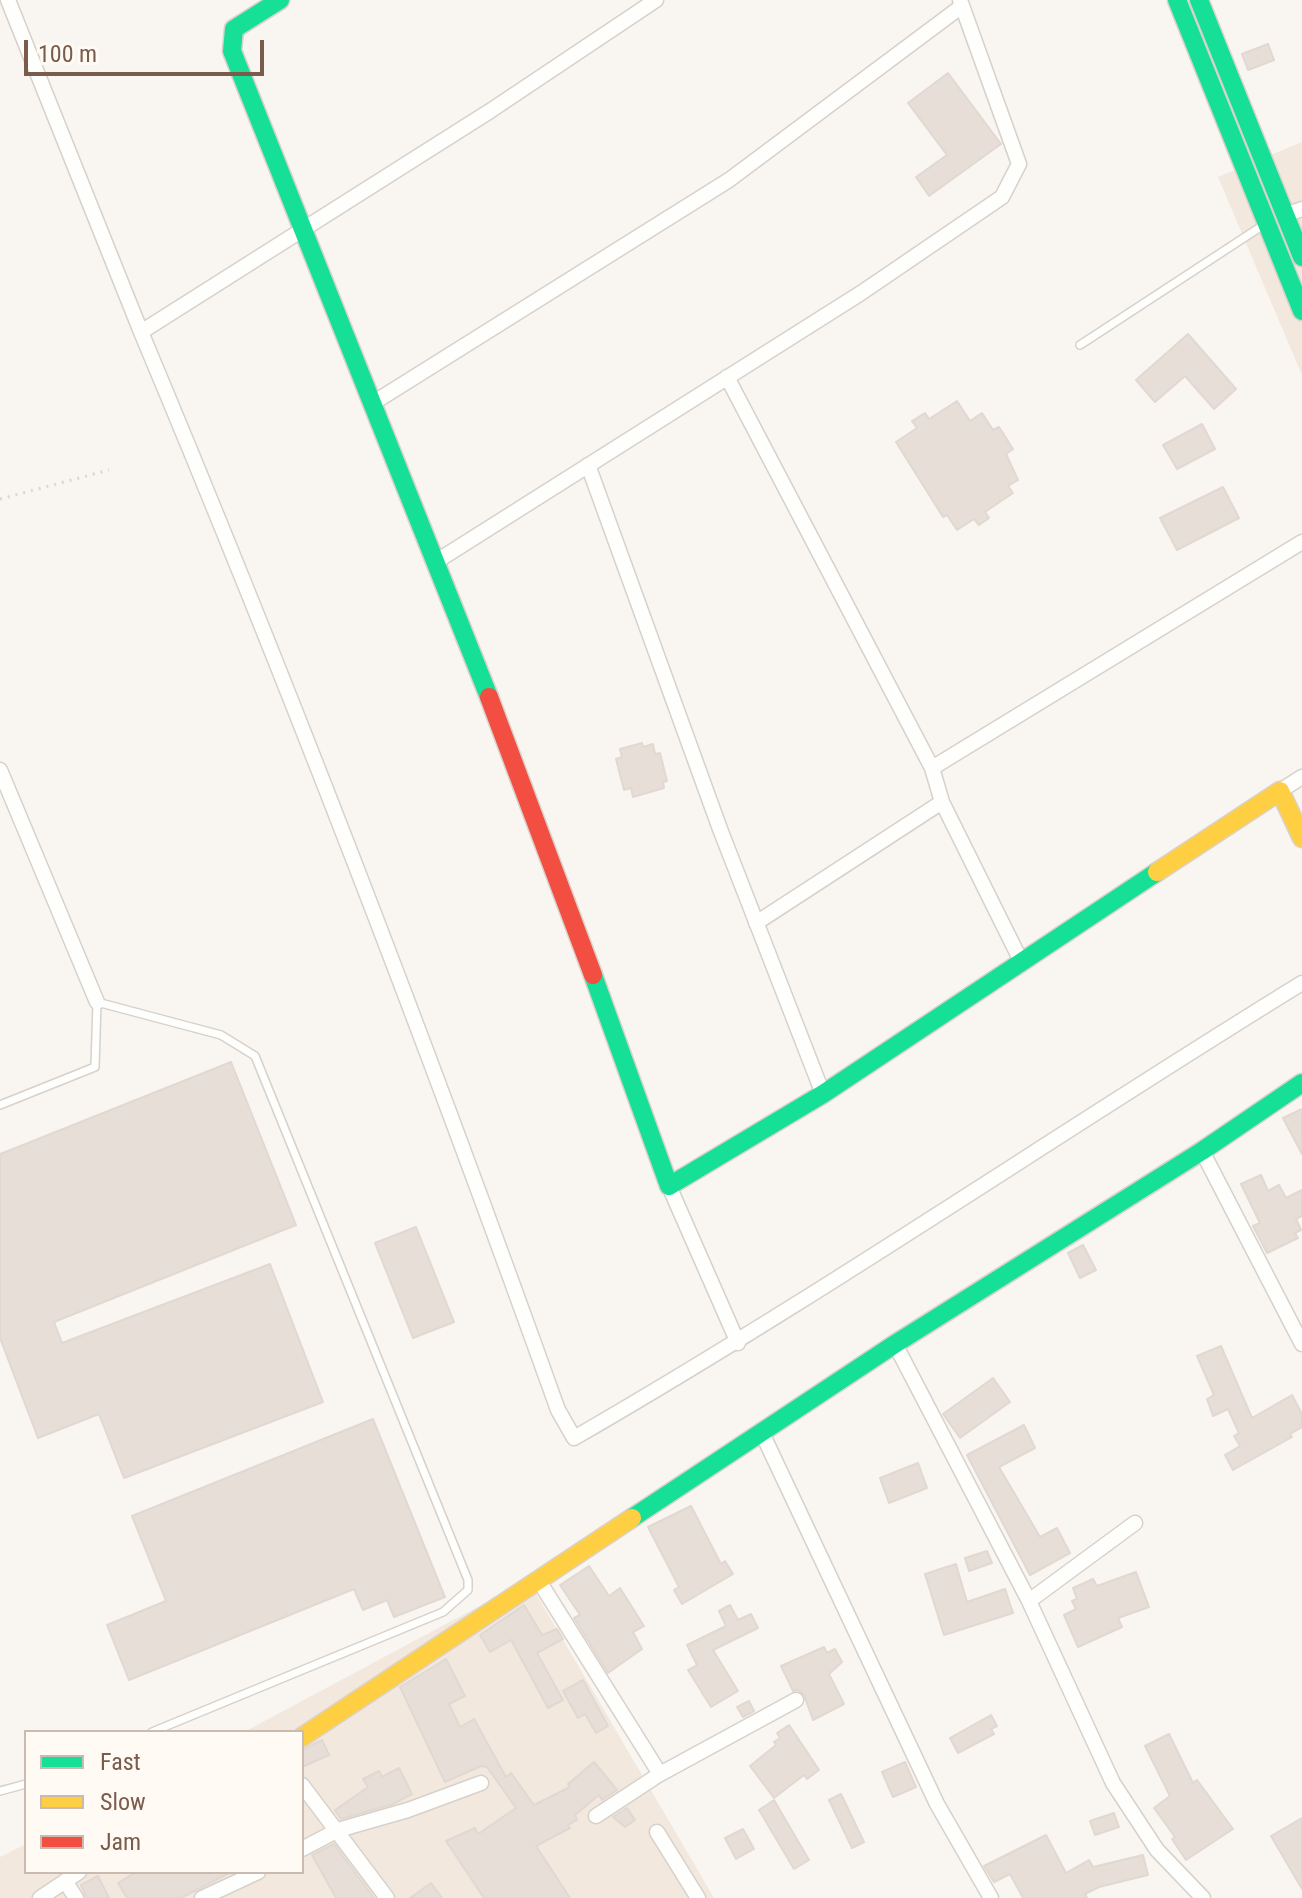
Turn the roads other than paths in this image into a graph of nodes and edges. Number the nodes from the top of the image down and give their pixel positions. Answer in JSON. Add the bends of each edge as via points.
{"nodes":[{"id":1,"x":8,"y":0,"type":"edge"},
{"id":2,"x":280,"y":0,"type":"edge"},
{"id":3,"x":656,"y":0,"type":"edge"},
{"id":4,"x":1177,"y":0,"type":"edge"},
{"id":5,"x":1199,"y":0,"type":"edge"},
{"id":6,"x":961,"y":3,"type":"edge"},
{"id":7,"x":1294,"y":212,"type":"edge"},
{"id":8,"x":1267,"y":223,"type":"junction"},
{"id":9,"x":303,"y":229,"type":"junction"},
{"id":10,"x":1302,"y":257,"type":"edge"},
{"id":11,"x":1302,"y":311,"type":"edge"},
{"id":12,"x":141,"y":332,"type":"junction"},
{"id":13,"x":1080,"y":345,"type":"dead end"},
{"id":14,"x":727,"y":377,"type":"junction"},
{"id":15,"x":373,"y":403,"type":"junction"},
{"id":16,"x":588,"y":465,"type":"junction"},
{"id":17,"x":1302,"y":542,"type":"edge"},
{"id":18,"x":437,"y":561,"type":"junction"},
{"id":19,"x":932,"y":768,"type":"junction"},
{"id":20,"x":0,"y":770,"type":"edge"},
{"id":21,"x":1302,"y":777,"type":"edge"},
{"id":22,"x":1280,"y":791,"type":"junction"},
{"id":23,"x":942,"y":802,"type":"junction"},
{"id":24,"x":1302,"y":838,"type":"edge"},
{"id":25,"x":756,"y":923,"type":"junction"},
{"id":26,"x":1022,"y":963,"type":"junction"},
{"id":27,"x":1302,"y":983,"type":"edge"},
{"id":28,"x":97,"y":1002,"type":"junction"},
{"id":29,"x":1302,"y":1083,"type":"edge"},
{"id":30,"x":823,"y":1094,"type":"junction"},
{"id":31,"x":0,"y":1105,"type":"edge"},
{"id":32,"x":1202,"y":1151,"type":"junction"},
{"id":33,"x":669,"y":1186,"type":"junction"},
{"id":34,"x":738,"y":1343,"type":"junction"},
{"id":35,"x":895,"y":1344,"type":"junction"},
{"id":36,"x":1302,"y":1344,"type":"edge"},
{"id":37,"x":762,"y":1433,"type":"junction"},
{"id":38,"x":1135,"y":1523,"type":"dead end"},
{"id":39,"x":539,"y":1581,"type":"junction"},
{"id":40,"x":1029,"y":1601,"type":"junction"},
{"id":41,"x":796,"y":1700,"type":"dead end"},
{"id":42,"x":157,"y":1730,"type":"edge"},
{"id":43,"x":304,"y":1736,"type":"edge"},
{"id":44,"x":660,"y":1774,"type":"junction"},
{"id":45,"x":481,"y":1783,"type":"dead end"},
{"id":46,"x":24,"y":1785,"type":"edge"},
{"id":47,"x":304,"y":1788,"type":"edge"},
{"id":48,"x":0,"y":1791,"type":"edge"},
{"id":49,"x":596,"y":1816,"type":"dead end"},
{"id":50,"x":338,"y":1830,"type":"junction"},
{"id":51,"x":657,"y":1832,"type":"dead end"},
{"id":52,"x":304,"y":1848,"type":"edge"},
{"id":53,"x":76,"y":1874,"type":"edge"},
{"id":54,"x":254,"y":1874,"type":"edge"},
{"id":55,"x":65,"y":1881,"type":"junction"},
{"id":56,"x":40,"y":1898,"type":"edge"},
{"id":57,"x":76,"y":1898,"type":"edge"},
{"id":58,"x":202,"y":1898,"type":"edge"},
{"id":59,"x":387,"y":1898,"type":"edge"},
{"id":60,"x":698,"y":1898,"type":"edge"},
{"id":61,"x":991,"y":1898,"type":"edge"},
{"id":62,"x":1203,"y":1898,"type":"edge"}],
"edges":[{"from":1,"to":12,"type":"street"},
{"from":2,"to":9,"type":"street","via":[[234,29],[232,51]]},
{"from":3,"to":9,"type":"street"},
{"from":4,"to":8,"type":"street"},
{"from":5,"to":7,"type":"street"},
{"from":6,"to":14,"type":"street","via":[[1019,164],[1002,197]]},
{"from":6,"to":15,"type":"street","via":[[729,180]]},
{"from":7,"to":10,"type":"street"},
{"from":8,"to":11,"type":"street"},
{"from":8,"to":13,"type":"lane"},
{"from":9,"to":12,"type":"street"},
{"from":9,"to":15,"type":"street"},
{"from":12,"to":34,"type":"street","via":[[257,610],[468,1157],[558,1410],[574,1438]]},
{"from":14,"to":16,"type":"street"},
{"from":14,"to":19,"type":"street"},
{"from":15,"to":18,"type":"street"},
{"from":16,"to":18,"type":"street"},
{"from":16,"to":25,"type":"street"},
{"from":17,"to":19,"type":"street"},
{"from":18,"to":33,"type":"street"},
{"from":19,"to":23,"type":"street"},
{"from":20,"to":28,"type":"street"},
{"from":21,"to":22,"type":"street"},
{"from":22,"to":24,"type":"street"},
{"from":22,"to":26,"type":"street"},
{"from":23,"to":25,"type":"street"},
{"from":23,"to":26,"type":"street"},
{"from":25,"to":30,"type":"street"},
{"from":26,"to":30,"type":"street"},
{"from":27,"to":34,"type":"street"},
{"from":28,"to":31,"type":"lane","via":[[95,1067]]},
{"from":28,"to":42,"type":"lane","via":[[221,1035],[255,1056],[468,1580],[468,1590],[443,1612]]},
{"from":29,"to":32,"type":"street"},
{"from":30,"to":33,"type":"street"},
{"from":32,"to":35,"type":"street"},
{"from":32,"to":36,"type":"street"},
{"from":33,"to":34,"type":"street"},
{"from":35,"to":37,"type":"street"},
{"from":35,"to":40,"type":"street"},
{"from":37,"to":39,"type":"street"},
{"from":37,"to":61,"type":"street","via":[[937,1804]]},
{"from":38,"to":40,"type":"street"},
{"from":39,"to":43,"type":"street"},
{"from":39,"to":44,"type":"street"},
{"from":40,"to":62,"type":"street","via":[[1113,1783],[1157,1850]]},
{"from":41,"to":44,"type":"street"},
{"from":44,"to":49,"type":"street"},
{"from":45,"to":50,"type":"street"},
{"from":46,"to":48,"type":"lane"},
{"from":47,"to":50,"type":"street"},
{"from":50,"to":52,"type":"street"},
{"from":50,"to":59,"type":"street"},
{"from":51,"to":60,"type":"street"},
{"from":53,"to":55,"type":"street"},
{"from":54,"to":58,"type":"street"},
{"from":55,"to":56,"type":"street"},
{"from":55,"to":57,"type":"street"}]}
